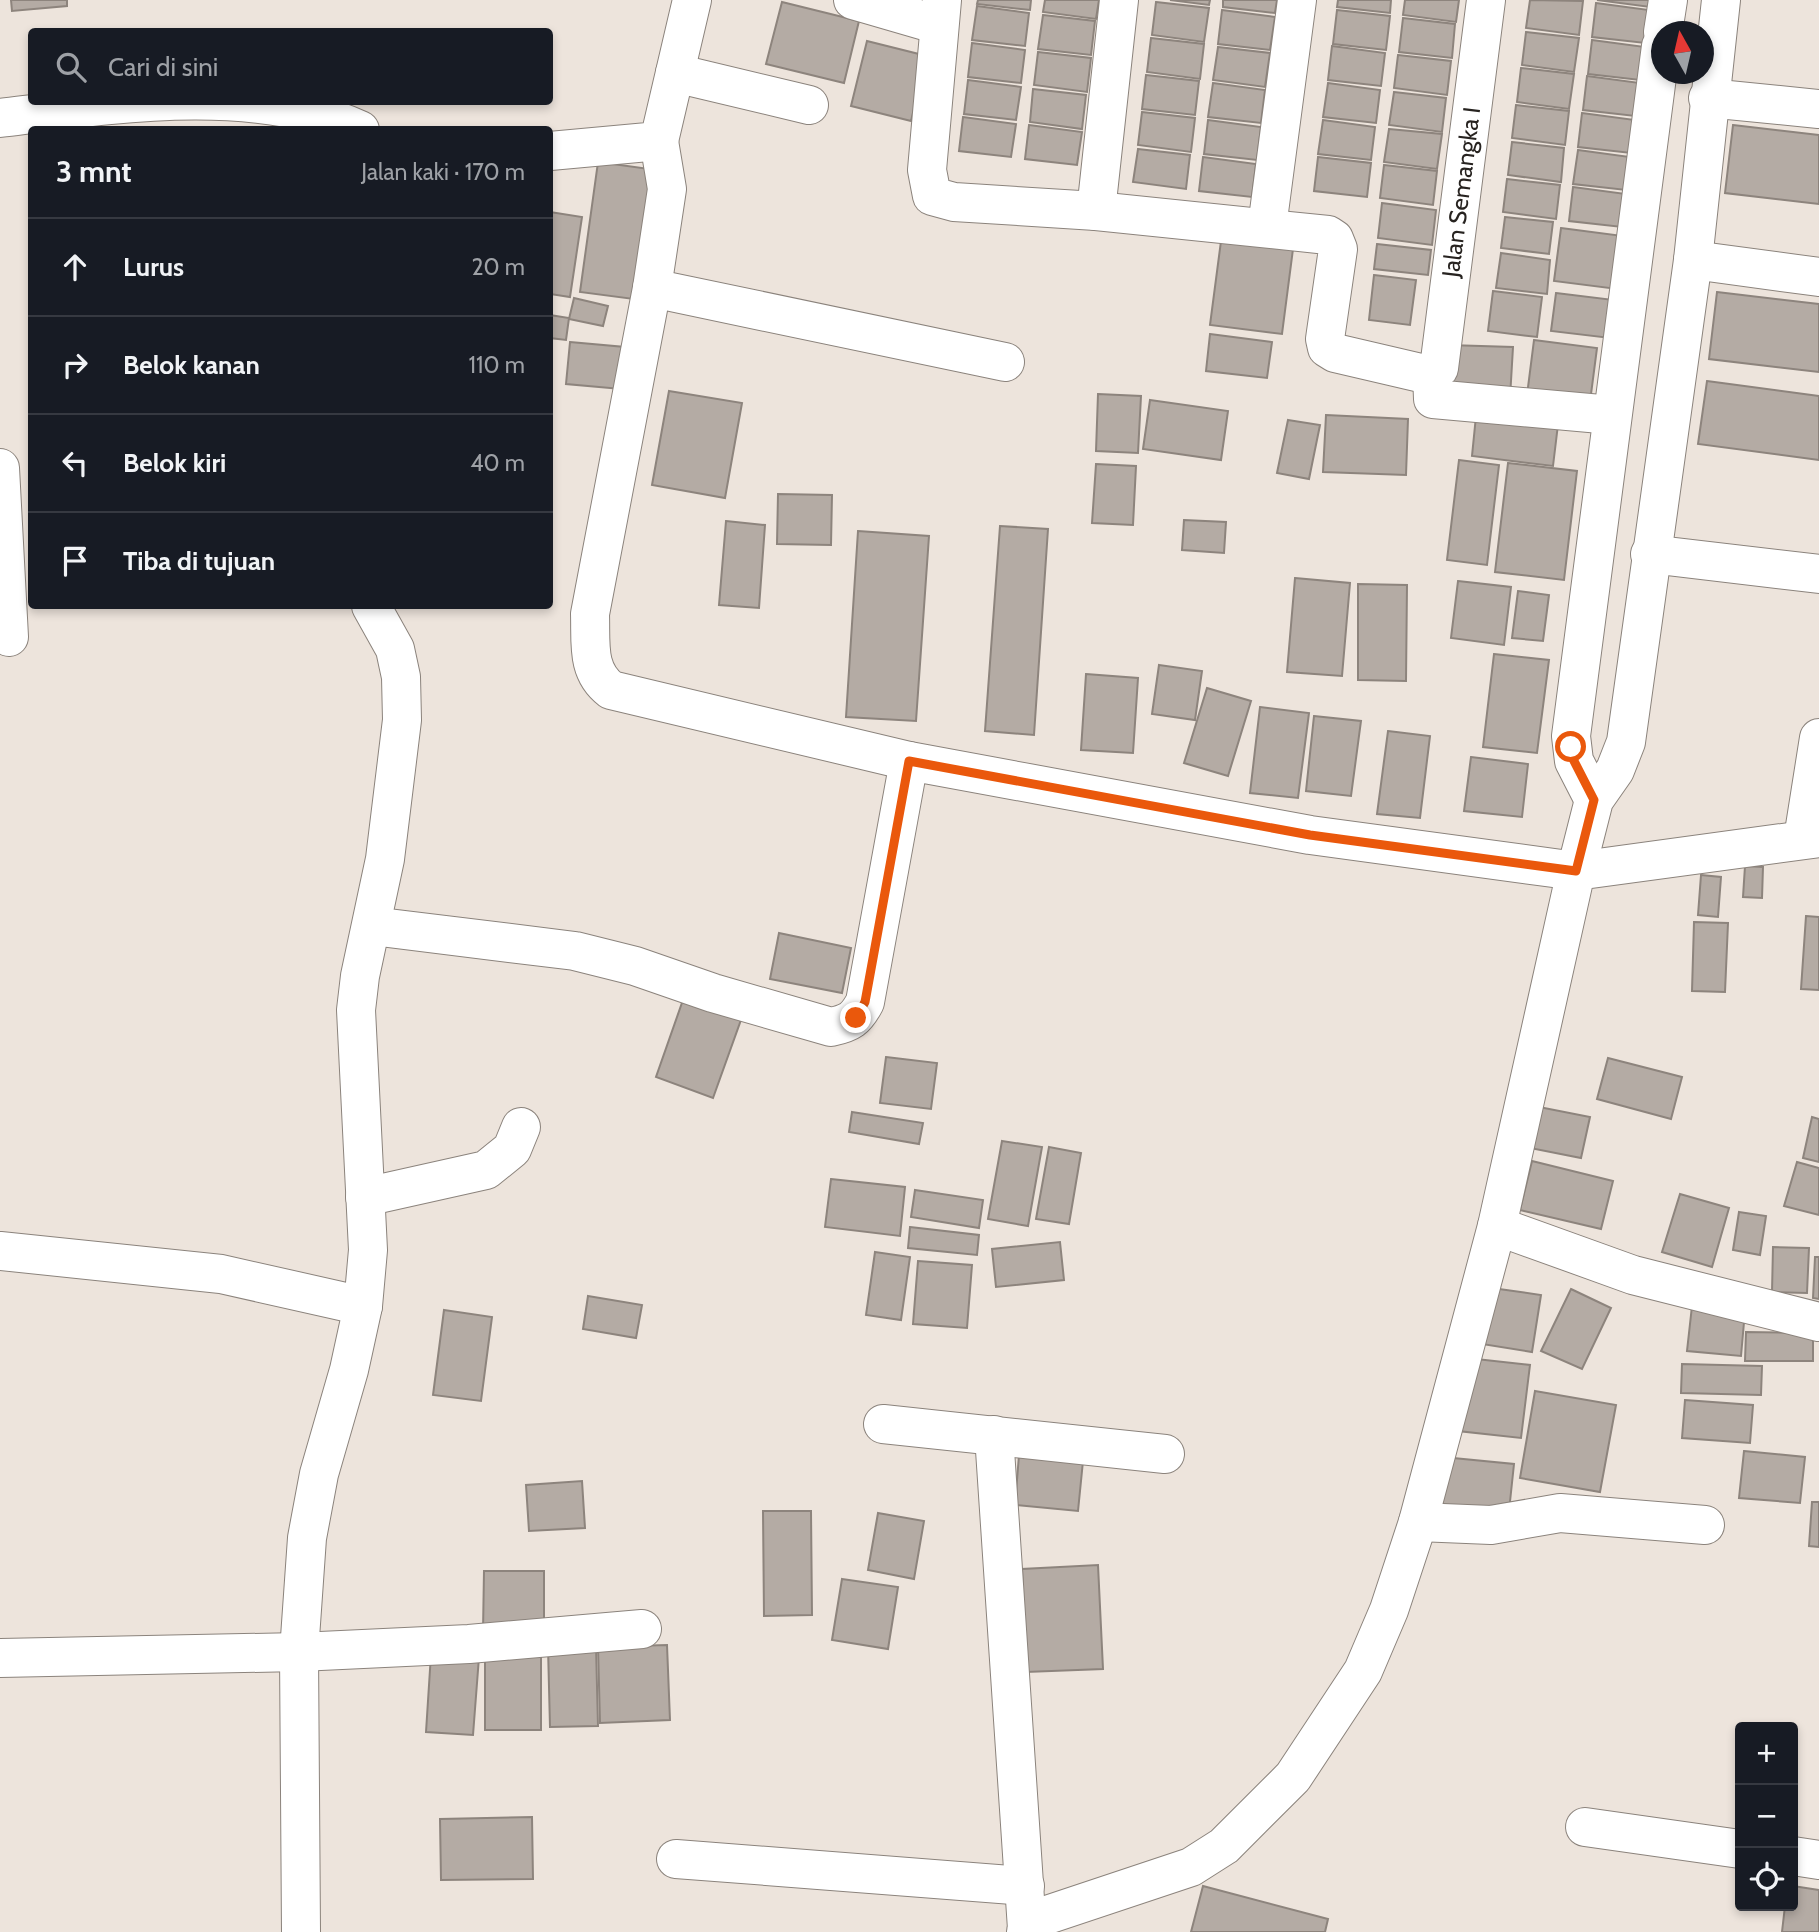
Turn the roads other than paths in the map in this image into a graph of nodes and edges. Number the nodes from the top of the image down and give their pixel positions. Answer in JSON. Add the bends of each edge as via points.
{"nodes":[{"id":1,"x":692,"y":0,"type":"edge"},
{"id":2,"x":853,"y":0,"type":"edge"},
{"id":3,"x":1119,"y":0,"type":"edge"},
{"id":4,"x":1297,"y":0,"type":"edge"},
{"id":5,"x":1486,"y":0,"type":"edge"},
{"id":6,"x":1668,"y":0,"type":"edge"},
{"id":7,"x":1721,"y":0,"type":"edge"},
{"id":8,"x":941,"y":13,"type":"edge"},
{"id":9,"x":1665,"y":21,"type":"edge"},
{"id":10,"x":676,"y":73,"type":"junction"},
{"id":11,"x":1656,"y":84,"type":"edge"},
{"id":12,"x":1708,"y":98,"type":"junction"},
{"id":13,"x":127,"y":105,"type":"edge"},
{"id":14,"x":262,"y":105,"type":"edge"},
{"id":15,"x":809,"y":105,"type":"dead end"},
{"id":16,"x":1819,"y":109,"type":"edge"},
{"id":17,"x":0,"y":118,"type":"edge"},
{"id":18,"x":349,"y":126,"type":"edge"},
{"id":19,"x":659,"y":141,"type":"junction"},
{"id":20,"x":553,"y":151,"type":"edge"},
{"id":21,"x":1096,"y":211,"type":"junction"},
{"id":22,"x":1267,"y":227,"type":"junction"},
{"id":23,"x":1693,"y":260,"type":"junction"},
{"id":24,"x":1819,"y":277,"type":"edge"},
{"id":25,"x":652,"y":288,"type":"junction"},
{"id":26,"x":1005,"y":362,"type":"dead end"},
{"id":27,"x":1429,"y":374,"type":"junction"},
{"id":28,"x":1612,"y":415,"type":"junction"},
{"id":29,"x":0,"y":468,"type":"edge"},
{"id":30,"x":1650,"y":554,"type":"junction"},
{"id":31,"x":1819,"y":574,"type":"edge"},
{"id":32,"x":373,"y":609,"type":"edge"},
{"id":33,"x":9,"y":636,"type":"dead end"},
{"id":34,"x":1819,"y":738,"type":"edge"},
{"id":35,"x":909,"y":761,"type":"junction"},
{"id":36,"x":1594,"y":800,"type":"junction"},
{"id":37,"x":1811,"y":839,"type":"edge"},
{"id":38,"x":1576,"y":871,"type":"junction"},
{"id":39,"x":372,"y":926,"type":"junction"},
{"id":40,"x":521,"y":1127,"type":"dead end"},
{"id":41,"x":365,"y":1196,"type":"junction"},
{"id":42,"x":1497,"y":1226,"type":"junction"},
{"id":43,"x":0,"y":1251,"type":"edge"},
{"id":44,"x":363,"y":1306,"type":"junction"},
{"id":45,"x":1819,"y":1322,"type":"edge"},
{"id":46,"x":883,"y":1424,"type":"dead end"},
{"id":47,"x":994,"y":1435,"type":"junction"},
{"id":48,"x":1165,"y":1454,"type":"dead end"},
{"id":49,"x":1418,"y":1522,"type":"junction"},
{"id":50,"x":1705,"y":1525,"type":"dead end"},
{"id":51,"x":642,"y":1629,"type":"dead end"},
{"id":52,"x":299,"y":1652,"type":"junction"},
{"id":53,"x":0,"y":1657,"type":"edge"},
{"id":54,"x":1585,"y":1827,"type":"dead end"},
{"id":55,"x":1735,"y":1848,"type":"edge"},
{"id":56,"x":1798,"y":1857,"type":"edge"},
{"id":57,"x":676,"y":1859,"type":"dead end"},
{"id":58,"x":1819,"y":1860,"type":"edge"},
{"id":59,"x":1025,"y":1886,"type":"junction"},
{"id":60,"x":1027,"y":1930,"type":"edge"},
{"id":61,"x":301,"y":1932,"type":"edge"}],
"edges":[{"from":1,"to":10,"type":"street"},
{"from":2,"to":8,"type":"street"},
{"from":3,"to":21,"type":"street"},
{"from":4,"to":22,"type":"street"},
{"from":5,"to":27,"type":"street","name":"Jalan Semangka I","via":[[1439,368]]},
{"from":6,"to":9,"type":"street"},
{"from":7,"to":12,"type":"street"},
{"from":8,"to":21,"type":"street","via":[[927,170],[932,196],[954,202]]},
{"from":10,"to":15,"type":"street"},
{"from":10,"to":19,"type":"street"},
{"from":11,"to":28,"type":"street"},
{"from":12,"to":16,"type":"street"},
{"from":12,"to":23,"type":"street"},
{"from":13,"to":17,"type":"street"},
{"from":14,"to":18,"type":"street","via":[[323,116]]},
{"from":19,"to":20,"type":"street"},
{"from":19,"to":25,"type":"street","via":[[667,189]]},
{"from":21,"to":22,"type":"street"},
{"from":22,"to":27,"type":"street","via":[[1334,239],[1338,249],[1325,339],[1330,351]]},
{"from":23,"to":24,"type":"street"},
{"from":23,"to":30,"type":"street"},
{"from":25,"to":26,"type":"street"},
{"from":25,"to":35,"type":"street","via":[[590,614],[592,665],[598,681],[611,690]]},
{"from":27,"to":28,"type":"street","via":[[1433,399]]},
{"from":28,"to":36,"type":"street","via":[[1571,736],[1574,761]]},
{"from":29,"to":33,"type":"street"},
{"from":30,"to":31,"type":"street"},
{"from":30,"to":36,"type":"street","via":[[1626,742],[1615,770]]},
{"from":32,"to":39,"type":"street","via":[[396,649],[402,720]]},
{"from":34,"to":37,"type":"street"},
{"from":35,"to":38,"type":"street","via":[[1310,835]]},
{"from":35,"to":39,"type":"street","via":[[865,1002],[848,1024],[831,1027],[575,951]]},
{"from":36,"to":38,"type":"street"},
{"from":37,"to":38,"type":"street"},
{"from":38,"to":42,"type":"street"},
{"from":39,"to":41,"type":"street","via":[[356,1010]]},
{"from":40,"to":41,"type":"street","via":[[512,1149],[486,1170]]},
{"from":41,"to":44,"type":"street","via":[[368,1250]]},
{"from":42,"to":45,"type":"street","via":[[1633,1275]]},
{"from":42,"to":49,"type":"street"},
{"from":43,"to":44,"type":"street","via":[[220,1274]]},
{"from":44,"to":52,"type":"street","via":[[307,1538]]},
{"from":46,"to":47,"type":"street"},
{"from":47,"to":48,"type":"street"},
{"from":47,"to":59,"type":"street"},
{"from":49,"to":50,"type":"street","via":[[1491,1525],[1560,1513]]},
{"from":49,"to":60,"type":"street","via":[[1363,1671],[1293,1777],[1224,1846],[1191,1867],[1044,1916]]},
{"from":51,"to":52,"type":"street"},
{"from":52,"to":53,"type":"street"},
{"from":52,"to":61,"type":"street"},
{"from":54,"to":55,"type":"street"},
{"from":56,"to":58,"type":"street"},
{"from":57,"to":59,"type":"street"},
{"from":59,"to":60,"type":"street"}]}
